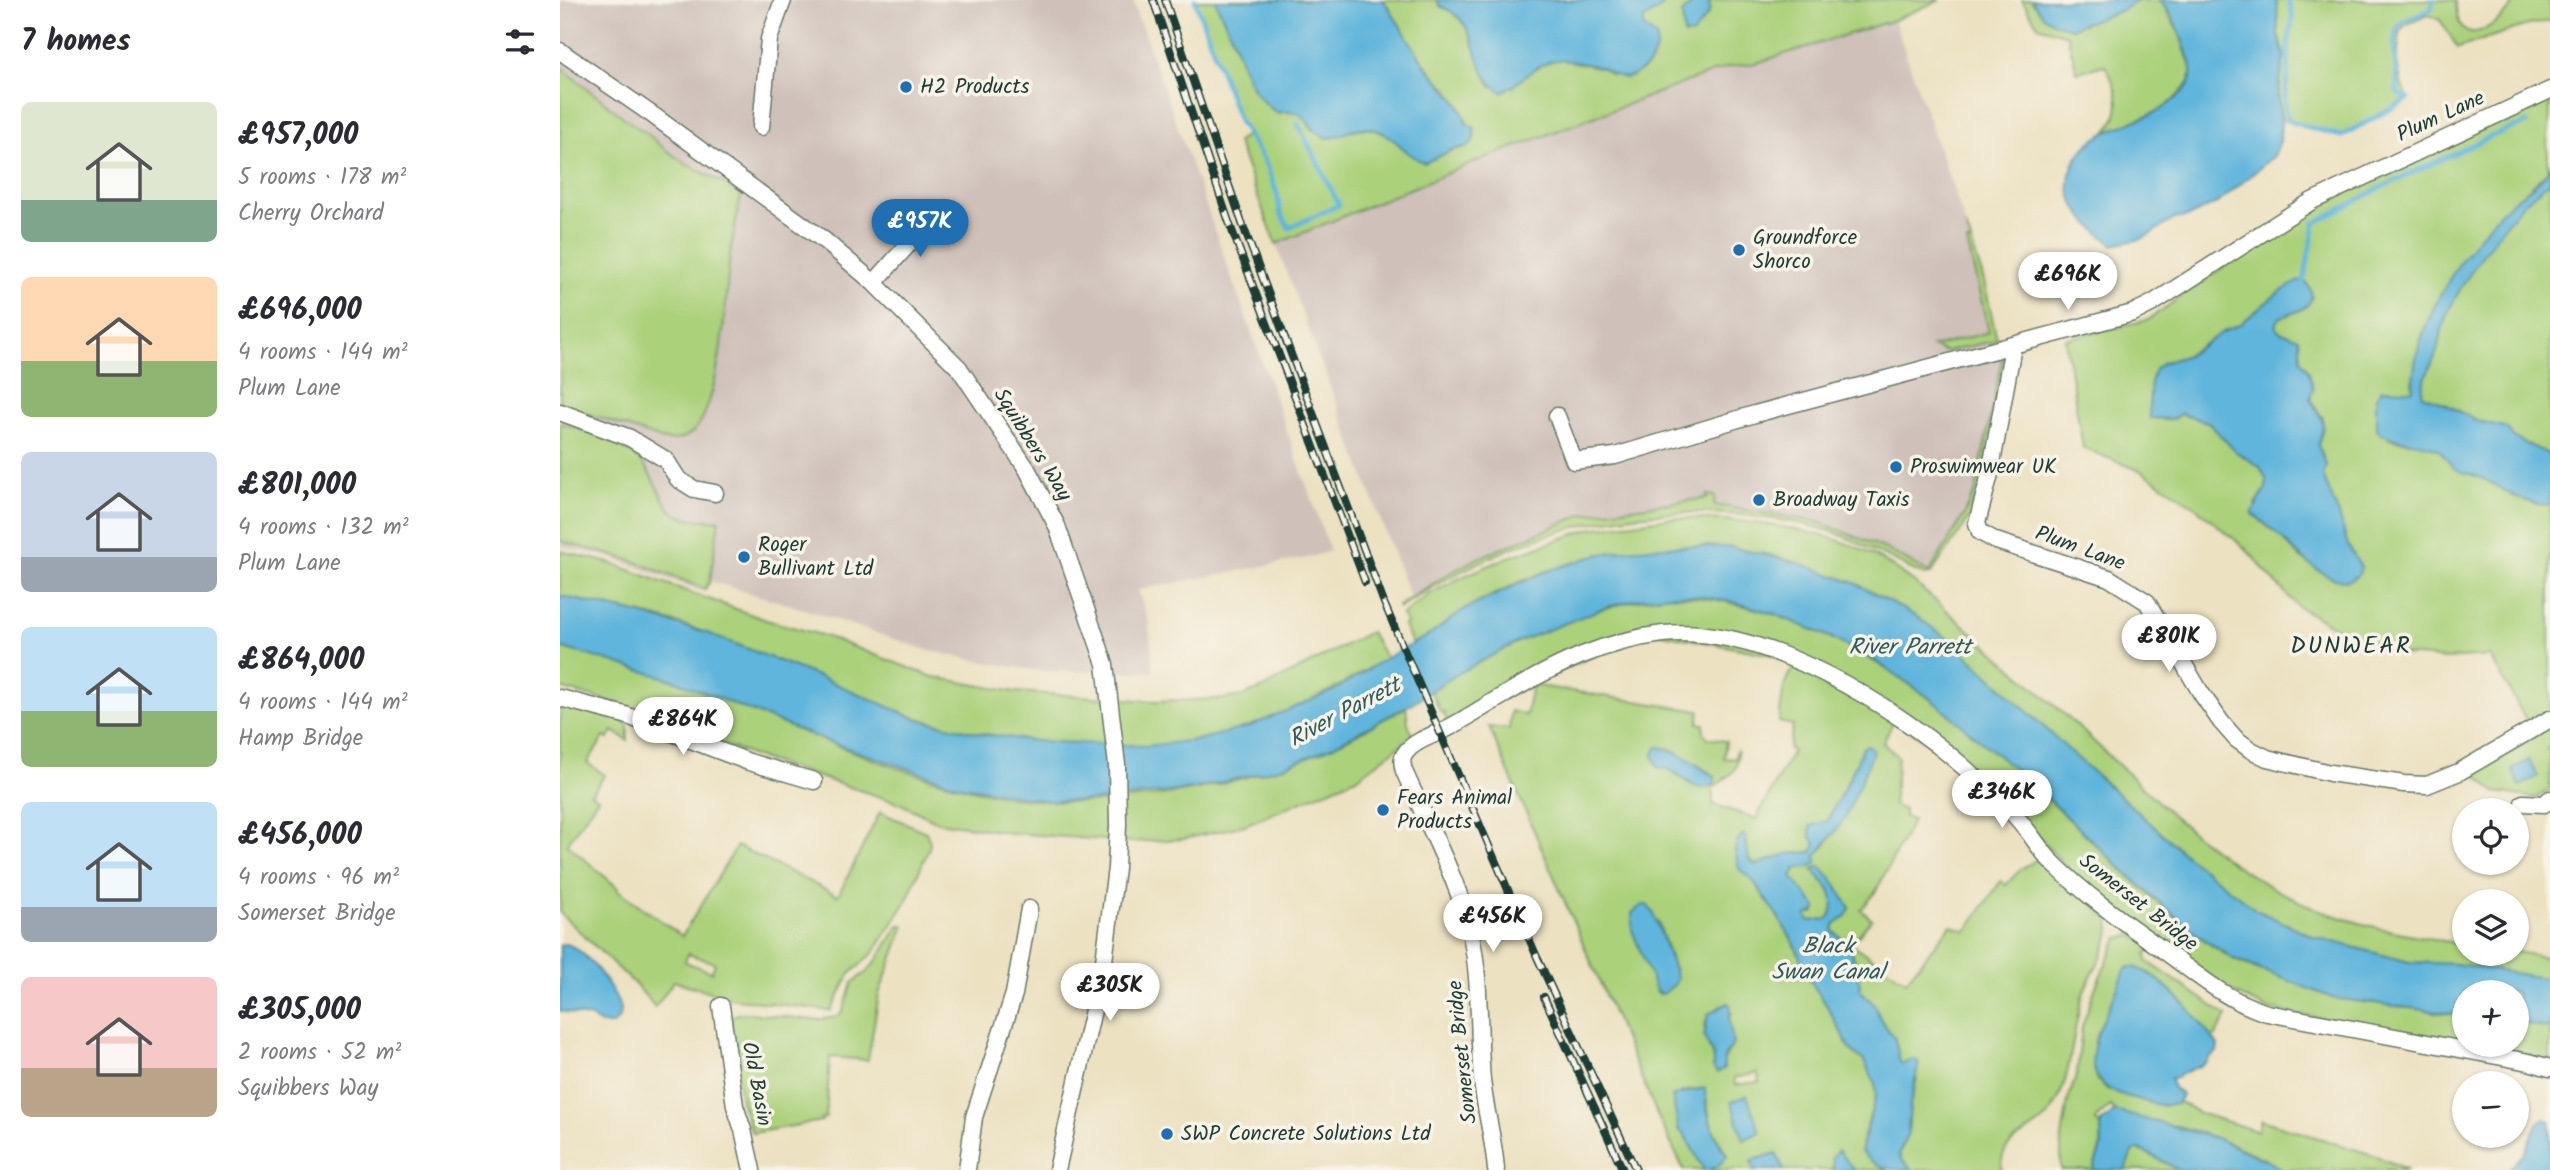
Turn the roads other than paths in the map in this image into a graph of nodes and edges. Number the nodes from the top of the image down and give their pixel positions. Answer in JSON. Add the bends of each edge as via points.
{"nodes":[{"id":1,"x":783,"y":0,"type":"edge"},
{"id":2,"x":560,"y":51,"type":"edge"},
{"id":3,"x":2550,"y":90,"type":"edge"},
{"id":4,"x":761,"y":127,"type":"dead end"},
{"id":5,"x":938,"y":211,"type":"dead end"},
{"id":6,"x":874,"y":284,"type":"junction"},
{"id":7,"x":2013,"y":346,"type":"junction"},
{"id":8,"x":560,"y":412,"type":"edge"},
{"id":9,"x":1557,"y":416,"type":"dead end"},
{"id":10,"x":715,"y":493,"type":"dead end"},
{"id":11,"x":560,"y":698,"type":"edge"},
{"id":12,"x":2550,"y":719,"type":"edge"},
{"id":13,"x":814,"y":781,"type":"dead end"},
{"id":14,"x":2550,"y":799,"type":"edge"},
{"id":15,"x":2529,"y":803,"type":"edge"},
{"id":16,"x":1029,"y":909,"type":"dead end"},
{"id":17,"x":721,"y":1006,"type":"dead end"},
{"id":18,"x":2550,"y":1068,"type":"edge"},
{"id":19,"x":752,"y":1170,"type":"edge"},
{"id":20,"x":967,"y":1170,"type":"edge"},
{"id":21,"x":1057,"y":1170,"type":"edge"},
{"id":22,"x":1496,"y":1170,"type":"edge"}],
"edges":[{"from":1,"to":4,"type":"street","via":[[769,40]]},
{"from":2,"to":6,"type":"street","name":"Squibbers Way","via":[[825,241]]},
{"from":3,"to":7,"type":"street","name":"Plum Lane","via":[[2312,201],[2133,313]]},
{"from":5,"to":6,"type":"street"},
{"from":6,"to":21,"type":"street","name":"Squibbers Way","via":[[959,368],[1027,469],[1057,526],[1105,664],[1116,765],[1116,868],[1104,961]]},
{"from":7,"to":9,"type":"street","name":"Plum Lane","via":[[1615,456],[1574,461]]},
{"from":7,"to":12,"type":"street","name":"Plum Lane","via":[[1977,523],[1980,532],[2109,578],[2147,602],[2221,722],[2251,750],[2317,771],[2427,785],[2459,772]]},
{"from":8,"to":10,"type":"street","via":[[630,438],[666,460],[678,480]]},
{"from":11,"to":13,"type":"street","via":[[625,715]]},
{"from":14,"to":15,"type":"street","via":[[2544,804]]},
{"from":16,"to":20,"type":"street","via":[[1013,994],[974,1117]]},
{"from":17,"to":19,"type":"street","name":"Old Basin","via":[[735,1106]]},
{"from":18,"to":22,"type":"street","name":"Somerset Bridge","via":[[2267,1013],[2238,1002],[2082,888],[1966,769],[1901,717],[1826,674],[1755,647],[1666,634],[1628,640],[1565,661],[1419,742],[1407,750],[1402,765],[1471,934],[1482,1080]]}]}
